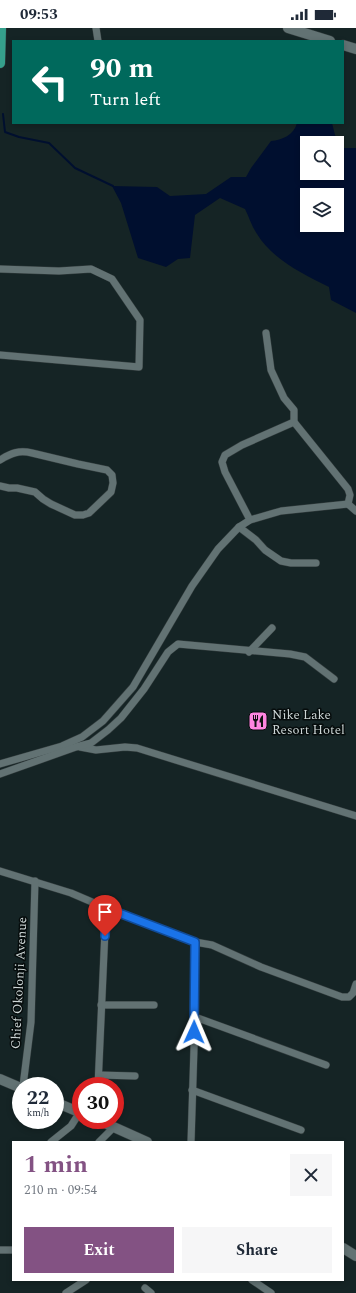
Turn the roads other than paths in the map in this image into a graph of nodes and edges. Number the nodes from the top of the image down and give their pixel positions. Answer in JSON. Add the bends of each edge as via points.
{"nodes":[{"id":1,"x":1,"y":28,"type":"edge"},
{"id":2,"x":96,"y":28,"type":"edge"},
{"id":3,"x":288,"y":28,"type":"edge"},
{"id":4,"x":98,"y":40,"type":"edge"},
{"id":5,"x":327,"y":40,"type":"edge"},
{"id":6,"x":344,"y":45,"type":"edge"},
{"id":7,"x":356,"y":49,"type":"edge"},
{"id":8,"x":0,"y":63,"type":"edge"},
{"id":9,"x":0,"y":270,"type":"edge"},
{"id":10,"x":266,"y":333,"type":"dead end"},
{"id":11,"x":0,"y":355,"type":"edge"},
{"id":12,"x":294,"y":422,"type":"junction"},
{"id":13,"x":0,"y":460,"type":"edge"},
{"id":14,"x":0,"y":486,"type":"edge"},
{"id":15,"x":348,"y":504,"type":"junction"},
{"id":16,"x":356,"y":510,"type":"edge"},
{"id":17,"x":250,"y":520,"type":"junction"},
{"id":18,"x":239,"y":527,"type":"junction"},
{"id":19,"x":316,"y":563,"type":"dead end"},
{"id":20,"x":272,"y":628,"type":"dead end"},
{"id":21,"x":248,"y":652,"type":"junction"},
{"id":22,"x":334,"y":679,"type":"dead end"},
{"id":23,"x":76,"y":747,"type":"junction"},
{"id":24,"x":0,"y":764,"type":"edge"},
{"id":25,"x":0,"y":774,"type":"edge"},
{"id":26,"x":356,"y":816,"type":"edge"},
{"id":27,"x":0,"y":871,"type":"edge"},
{"id":28,"x":35,"y":881,"type":"junction"},
{"id":29,"x":106,"y":908,"type":"junction"},
{"id":30,"x":195,"y":942,"type":"junction"},
{"id":31,"x":356,"y":984,"type":"edge"},
{"id":32,"x":101,"y":1005,"type":"junction"},
{"id":33,"x":154,"y":1005,"type":"dead end"},
{"id":34,"x":195,"y":1017,"type":"junction"},
{"id":35,"x":326,"y":1065,"type":"dead end"},
{"id":36,"x":99,"y":1075,"type":"joint"},
{"id":37,"x":135,"y":1076,"type":"dead end"},
{"id":38,"x":23,"y":1077,"type":"edge"},
{"id":39,"x":0,"y":1079,"type":"edge"},
{"id":40,"x":12,"y":1083,"type":"edge"},
{"id":41,"x":192,"y":1090,"type":"junction"},
{"id":42,"x":72,"y":1125,"type":"edge"},
{"id":43,"x":112,"y":1129,"type":"edge"},
{"id":44,"x":115,"y":1129,"type":"edge"},
{"id":45,"x":301,"y":1130,"type":"dead end"},
{"id":46,"x":53,"y":1141,"type":"edge"},
{"id":47,"x":101,"y":1141,"type":"edge"},
{"id":48,"x":145,"y":1141,"type":"edge"},
{"id":49,"x":191,"y":1141,"type":"edge"},
{"id":50,"x":344,"y":1249,"type":"edge"},
{"id":51,"x":0,"y":1250,"type":"edge"},
{"id":52,"x":12,"y":1250,"type":"dead end"},
{"id":53,"x":356,"y":1256,"type":"edge"},
{"id":54,"x":84,"y":1281,"type":"edge"},
{"id":55,"x":253,"y":1281,"type":"edge"},
{"id":56,"x":66,"y":1293,"type":"edge"},
{"id":57,"x":271,"y":1293,"type":"edge"}],
"edges":[{"from":1,"to":8,"type":"main road"},
{"from":2,"to":4,"type":"street"},
{"from":3,"to":5,"type":"main road"},
{"from":6,"to":7,"type":"main road"},
{"from":9,"to":11,"type":"street","via":[[91,269],[112,279],[140,320],[139,367]]},
{"from":10,"to":12,"type":"street","via":[[271,370],[284,398],[294,410]]},
{"from":12,"to":15,"type":"street","via":[[348,489]]},
{"from":12,"to":17,"type":"street","via":[[225,455],[222,462],[225,472]]},
{"from":13,"to":14,"type":"street","via":[[12,453],[25,451],[107,470],[112,475],[113,483],[111,492],[89,513],[83,515],[75,515],[51,504],[35,492]]},
{"from":15,"to":16,"type":"street"},
{"from":15,"to":17,"type":"street","via":[[281,512]]},
{"from":17,"to":18,"type":"street"},
{"from":18,"to":19,"type":"street","via":[[281,561],[297,564]]},
{"from":18,"to":24,"type":"street","via":[[218,549],[192,586],[133,688],[103,721],[82,737],[62,746]]},
{"from":20,"to":21,"type":"street"},
{"from":21,"to":22,"type":"street","via":[[305,657]]},
{"from":21,"to":23,"type":"street","via":[[181,644],[175,646],[121,718],[91,743]]},
{"from":23,"to":25,"type":"street"},
{"from":23,"to":26,"type":"street","via":[[96,750],[137,748]]},
{"from":27,"to":28,"type":"street"},
{"from":28,"to":29,"type":"street"},
{"from":28,"to":38,"type":"street","name":"Chief Okolonji Avenue","via":[[31,1022]]},
{"from":29,"to":30,"type":"street"},
{"from":29,"to":32,"type":"street"},
{"from":30,"to":31,"type":"street","via":[[212,945],[260,967],[342,997],[348,997],[353,993]]},
{"from":30,"to":34,"type":"street"},
{"from":32,"to":33,"type":"street"},
{"from":32,"to":36,"type":"street"},
{"from":34,"to":35,"type":"street"},
{"from":34,"to":41,"type":"street"},
{"from":36,"to":37,"type":"street"},
{"from":39,"to":40,"type":"main road"},
{"from":41,"to":45,"type":"street"},
{"from":41,"to":49,"type":"street"},
{"from":42,"to":46,"type":"street"},
{"from":43,"to":47,"type":"street"},
{"from":44,"to":48,"type":"main road"},
{"from":50,"to":53,"type":"main road"},
{"from":51,"to":52,"type":"street"},
{"from":54,"to":56,"type":"street"},
{"from":55,"to":57,"type":"street"}]}
